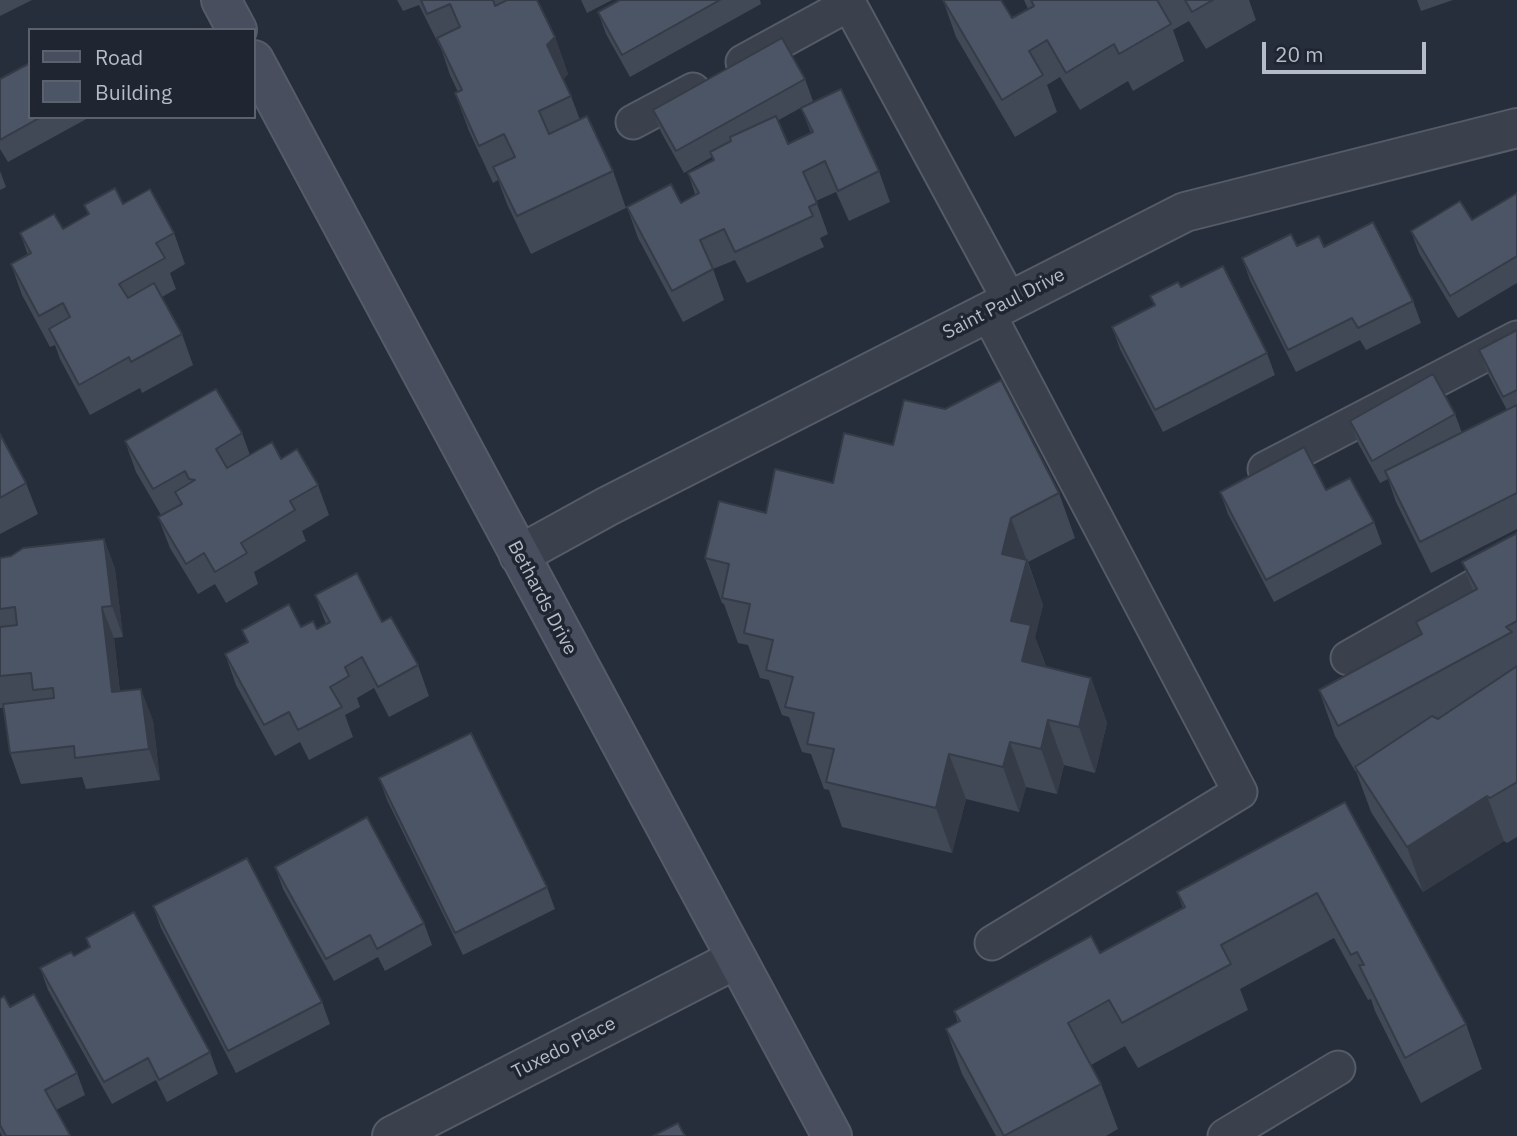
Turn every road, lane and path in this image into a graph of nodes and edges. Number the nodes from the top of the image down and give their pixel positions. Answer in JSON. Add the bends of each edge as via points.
{"nodes":[{"id":1,"x":221,"y":0,"type":"edge"},
{"id":2,"x":848,"y":2,"type":"edge"},
{"id":3,"x":236,"y":28,"type":"edge"},
{"id":4,"x":256,"y":64,"type":"edge"},
{"id":5,"x":634,"y":122,"type":"dead end"},
{"id":6,"x":1517,"y":128,"type":"edge"},
{"id":7,"x":999,"y":307,"type":"junction"},
{"id":8,"x":1517,"y":338,"type":"edge"},
{"id":9,"x":1238,"y":483,"type":"edge"},
{"id":10,"x":519,"y":555,"type":"junction"},
{"id":11,"x":1517,"y":562,"type":"edge"},
{"id":12,"x":1348,"y":658,"type":"dead end"},
{"id":13,"x":992,"y":943,"type":"dead end"},
{"id":14,"x":736,"y":959,"type":"junction"},
{"id":15,"x":1338,"y":1068,"type":"dead end"},
{"id":16,"x":393,"y":1136,"type":"edge"},
{"id":17,"x":832,"y":1136,"type":"edge"},
{"id":18,"x":1225,"y":1136,"type":"edge"}],
"edges":[{"from":1,"to":3,"type":"street"},
{"from":2,"to":5,"type":"lane"},
{"from":2,"to":7,"type":"lane"},
{"from":4,"to":10,"type":"street","name":"Bethards Drive"},
{"from":6,"to":7,"type":"street","name":"Saint Paul Drive","via":[[1185,212]]},
{"from":7,"to":10,"type":"street","name":"Saint Paul Drive"},
{"from":7,"to":13,"type":"lane","via":[[1240,792]]},
{"from":8,"to":9,"type":"lane"},
{"from":10,"to":14,"type":"street","name":"Bethards Drive"},
{"from":11,"to":12,"type":"lane"},
{"from":14,"to":16,"type":"street","name":"Tuxedo Place"},
{"from":14,"to":17,"type":"street","name":"Bethards Drive"},
{"from":15,"to":18,"type":"lane"}]}
